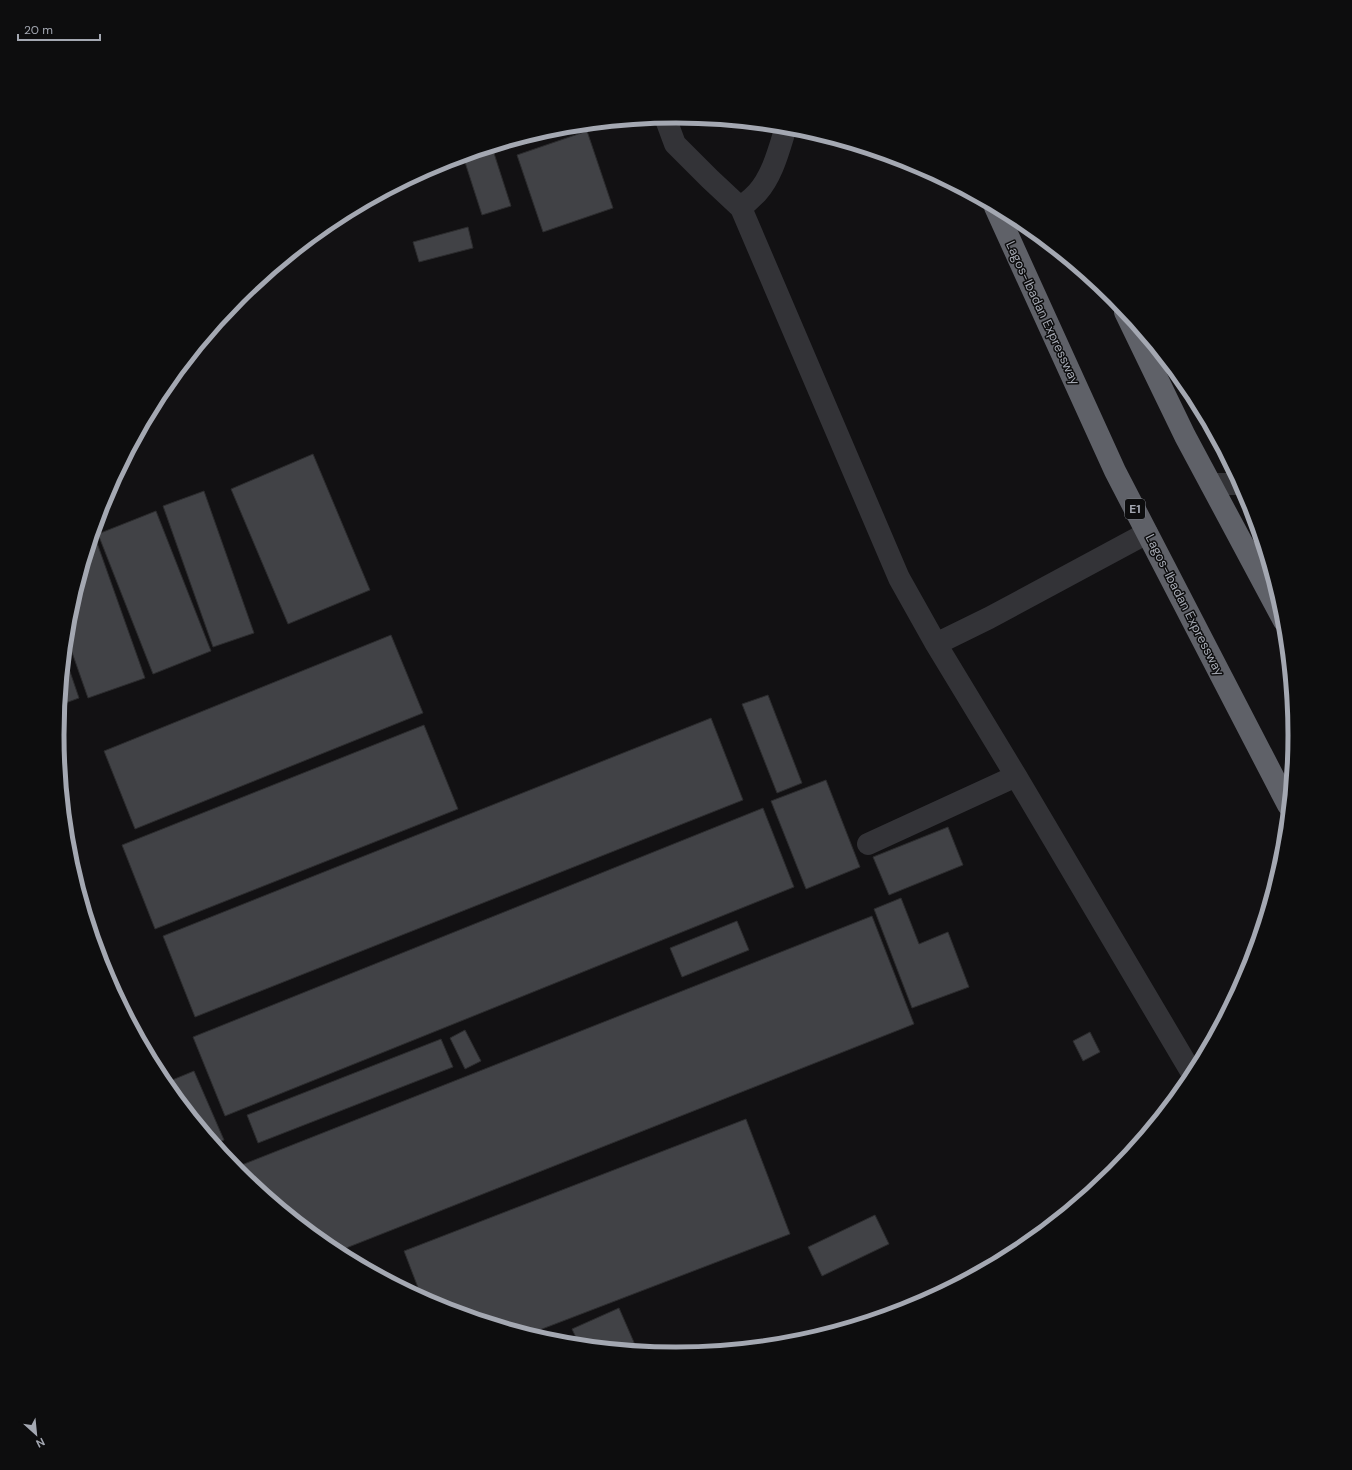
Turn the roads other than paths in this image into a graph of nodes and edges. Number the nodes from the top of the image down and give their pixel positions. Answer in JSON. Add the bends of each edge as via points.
{"nodes":[{"id":1,"x":668,"y":123,"type":"edge"},
{"id":2,"x":784,"y":133,"type":"edge"},
{"id":3,"x":741,"y":208,"type":"junction"},
{"id":4,"x":999,"y":215,"type":"edge"},
{"id":5,"x":1132,"y":327,"type":"edge"},
{"id":6,"x":1211,"y":484,"type":"junction"},
{"id":7,"x":1234,"y":484,"type":"edge"},
{"id":8,"x":1147,"y":533,"type":"junction"},
{"id":9,"x":1272,"y":598,"type":"edge"},
{"id":10,"x":936,"y":644,"type":"junction"},
{"id":11,"x":1016,"y":776,"type":"junction"},
{"id":12,"x":1285,"y":799,"type":"edge"},
{"id":13,"x":868,"y":844,"type":"dead end"},
{"id":14,"x":1189,"y":1068,"type":"edge"}],
"edges":[{"from":1,"to":3,"type":"street","via":[[676,144]]},
{"from":2,"to":3,"type":"street","via":[[764,184]]},
{"from":3,"to":10,"type":"street","via":[[900,578]]},
{"from":4,"to":8,"type":"highway","name":"Lagos-Ibadan Expressway","number":"E1","via":[[1115,471]]},
{"from":5,"to":6,"type":"highway"},
{"from":6,"to":7,"type":"street"},
{"from":6,"to":9,"type":"highway"},
{"from":8,"to":10,"type":"street"},
{"from":8,"to":12,"type":"highway","name":"Lagos-Ibadan Expressway","number":"E1"},
{"from":10,"to":11,"type":"street"},
{"from":11,"to":13,"type":"street"},
{"from":11,"to":14,"type":"street"}]}
